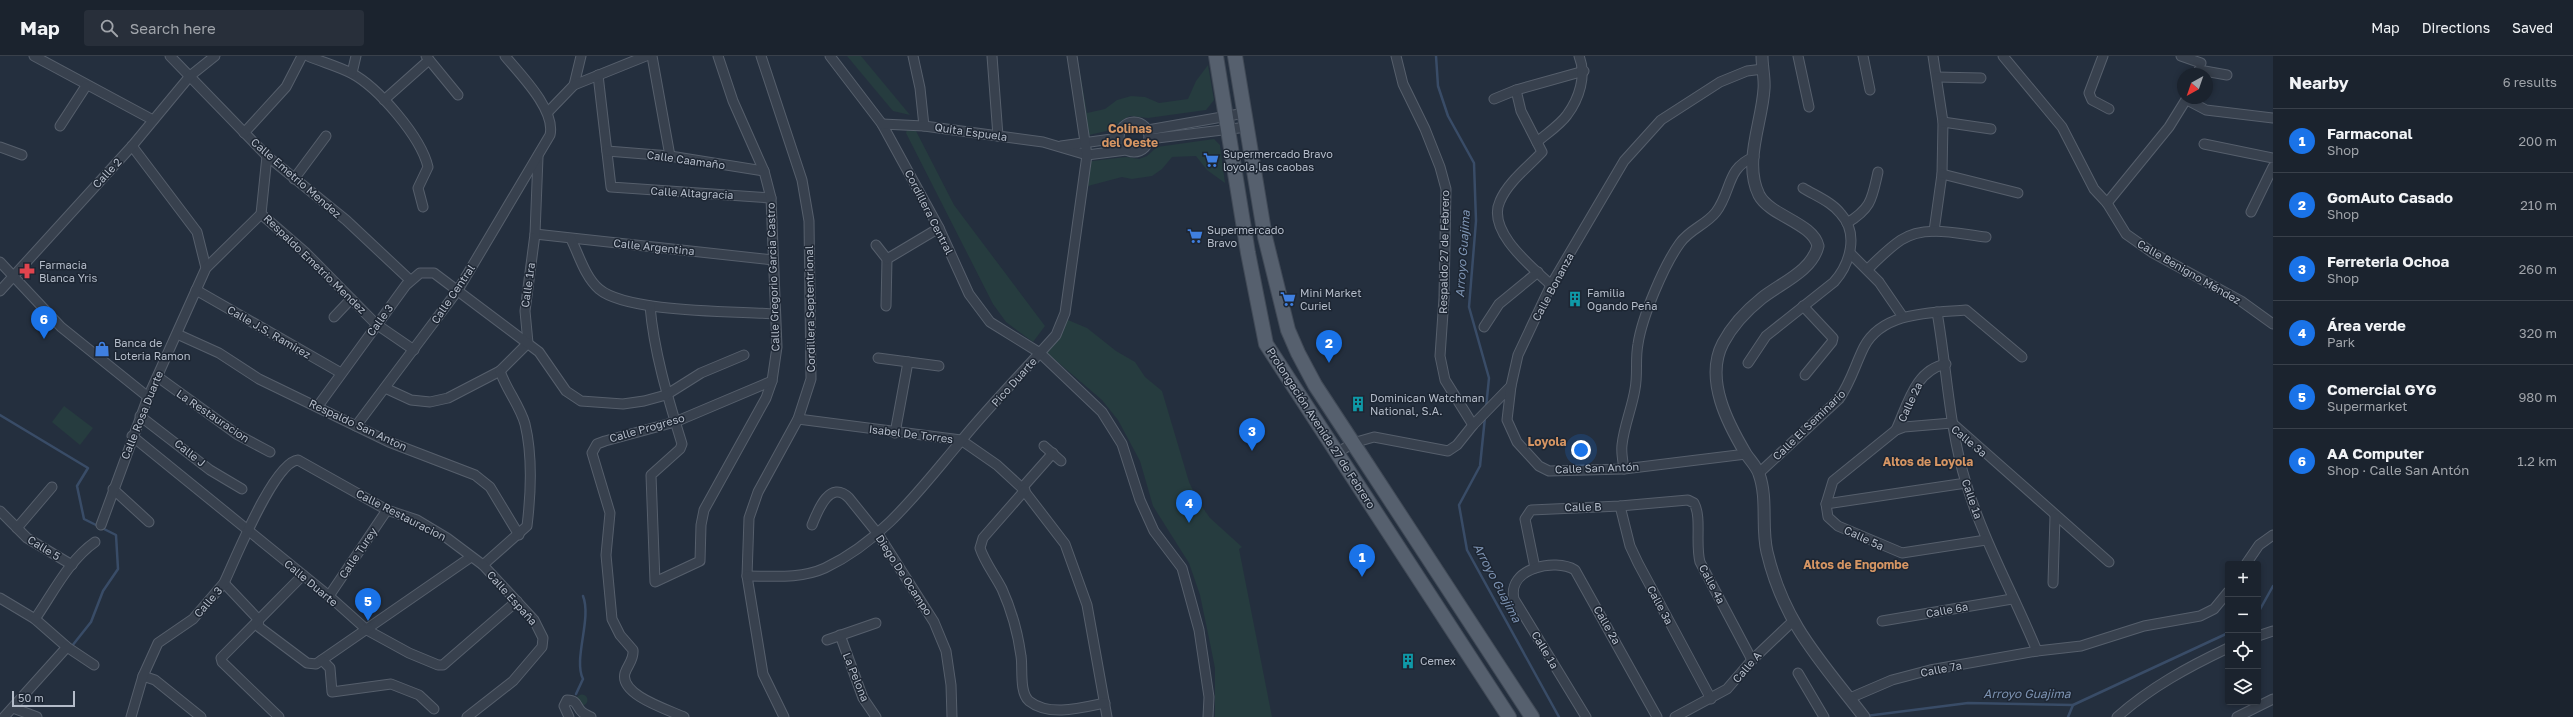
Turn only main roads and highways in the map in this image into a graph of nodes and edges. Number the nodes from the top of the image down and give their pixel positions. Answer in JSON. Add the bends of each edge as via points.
{"nodes":[{"id":1,"x":1216,"y":56,"type":"edge"},
{"id":2,"x":1235,"y":56,"type":"edge"},
{"id":3,"x":1496,"y":661,"type":"junction"},
{"id":4,"x":1481,"y":671,"type":"junction"},
{"id":5,"x":1509,"y":717,"type":"edge"},
{"id":6,"x":1532,"y":717,"type":"edge"}],
"edges":[{"from":1,"to":4,"type":"main road","name":"Prolongación Avenida 27 de Febrero","via":[[1248,253],[1266,344]]},
{"from":2,"to":3,"type":"main road","name":"Prolongación Avenida 27 de Febrero","via":[[1265,237],[1288,330],[1315,385]]},
{"from":3,"to":4,"type":"main road"},
{"from":3,"to":6,"type":"main road","name":"Prolongación Avenida 27 de Febrero"},
{"from":4,"to":5,"type":"main road","name":"Prolongación Avenida 27 de Febrero"}]}
